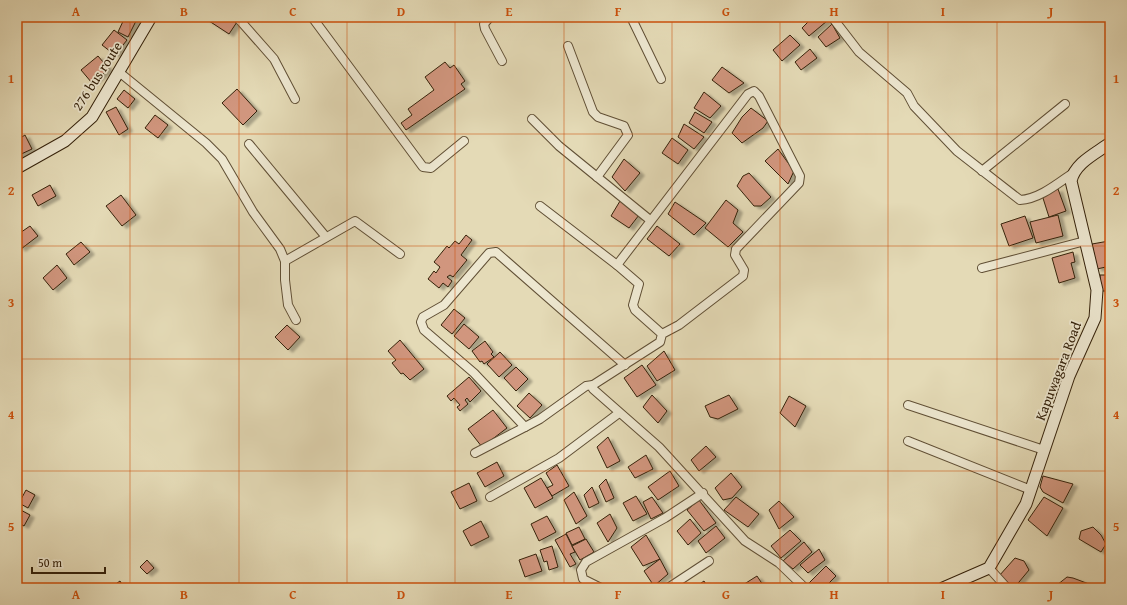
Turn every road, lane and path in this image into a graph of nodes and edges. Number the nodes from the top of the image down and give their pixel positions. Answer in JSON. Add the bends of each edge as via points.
{"nodes":[{"id":1,"x":151,"y":17,"type":"edge"},
{"id":2,"x":237,"y":17,"type":"edge"},
{"id":3,"x":312,"y":17,"type":"edge"},
{"id":4,"x":490,"y":17,"type":"edge"},
{"id":5,"x":631,"y":17,"type":"edge"},
{"id":6,"x":832,"y":17,"type":"edge"},
{"id":7,"x":568,"y":46,"type":"dead end"},
{"id":8,"x":502,"y":61,"type":"dead end"},
{"id":9,"x":119,"y":72,"type":"junction"},
{"id":10,"x":661,"y":79,"type":"dead end"},
{"id":11,"x":295,"y":99,"type":"dead end"},
{"id":12,"x":1065,"y":104,"type":"dead end"},
{"id":13,"x":532,"y":119,"type":"dead end"},
{"id":14,"x":464,"y":142,"type":"dead end"},
{"id":15,"x":1110,"y":143,"type":"edge"},
{"id":16,"x":249,"y":144,"type":"dead end"},
{"id":17,"x":17,"y":168,"type":"edge"},
{"id":18,"x":982,"y":171,"type":"junction"},
{"id":19,"x":1073,"y":173,"type":"junction"},
{"id":20,"x":597,"y":177,"type":"junction"},
{"id":21,"x":540,"y":206,"type":"dead end"},
{"id":22,"x":650,"y":220,"type":"junction"},
{"id":23,"x":326,"y":237,"type":"junction"},
{"id":24,"x":1085,"y":241,"type":"junction"},
{"id":25,"x":400,"y":254,"type":"dead end"},
{"id":26,"x":285,"y":261,"type":"junction"},
{"id":27,"x":617,"y":265,"type":"junction"},
{"id":28,"x":982,"y":268,"type":"dead end"},
{"id":29,"x":296,"y":320,"type":"dead end"},
{"id":30,"x":662,"y":334,"type":"junction"},
{"id":31,"x":625,"y":365,"type":"junction"},
{"id":32,"x":593,"y":385,"type":"junction"},
{"id":33,"x":908,"y":406,"type":"dead end"},
{"id":34,"x":620,"y":413,"type":"junction"},
{"id":35,"x":525,"y":427,"type":"junction"},
{"id":36,"x":908,"y":441,"type":"dead end"},
{"id":37,"x":1044,"y":450,"type":"junction"},
{"id":38,"x":475,"y":453,"type":"dead end"},
{"id":39,"x":1031,"y":490,"type":"junction"},
{"id":40,"x":702,"y":493,"type":"junction"},
{"id":41,"x":490,"y":498,"type":"dead end"},
{"id":42,"x":709,"y":561,"type":"dead end"},
{"id":43,"x":989,"y":568,"type":"junction"},
{"id":44,"x":601,"y":588,"type":"edge"},
{"id":45,"x":668,"y":588,"type":"edge"},
{"id":46,"x":805,"y":588,"type":"edge"},
{"id":47,"x":943,"y":588,"type":"edge"},
{"id":48,"x":1007,"y":588,"type":"edge"}],
"edges":[{"from":1,"to":9,"type":"street","name":"276 bus route"},
{"from":2,"to":11,"type":"street","via":[[274,59]]},
{"from":3,"to":14,"type":"street","via":[[423,167],[431,168]]},
{"from":4,"to":8,"type":"street","via":[[484,24],[485,30]]},
{"from":5,"to":10,"type":"street"},
{"from":6,"to":18,"type":"street","via":[[859,52],[907,93],[914,106],[932,126]]},
{"from":7,"to":20,"type":"street","via":[[592,112],[598,117],[624,126],[628,135]]},
{"from":9,"to":17,"type":"street","name":"276 bus route","via":[[92,117],[65,141]]},
{"from":9,"to":26,"type":"street","via":[[222,159],[253,212],[280,249]]},
{"from":12,"to":18,"type":"street"},
{"from":13,"to":20,"type":"street","via":[[559,146]]},
{"from":15,"to":19,"type":"street","via":[[1078,166]]},
{"from":16,"to":23,"type":"street"},
{"from":18,"to":19,"type":"street","via":[[1020,200],[1028,199],[1053,187]]},
{"from":19,"to":24,"type":"street","name":"Kapuwagara Road","via":[[1071,181]]},
{"from":20,"to":22,"type":"street"},
{"from":21,"to":27,"type":"street"},
{"from":22,"to":27,"type":"street"},
{"from":22,"to":30,"type":"street","via":[[748,94],[754,91],[759,96],[800,176],[799,183],[736,249],[735,255],[744,270],[743,276],[679,325]]},
{"from":23,"to":25,"type":"street","via":[[355,221]]},
{"from":23,"to":26,"type":"street"},
{"from":24,"to":28,"type":"street"},
{"from":24,"to":37,"type":"street","name":"Kapuwagara Road","via":[[1097,290],[1095,318],[1069,376]]},
{"from":26,"to":29,"type":"street","via":[[288,305]]},
{"from":27,"to":30,"type":"street","via":[[638,284],[633,304],[635,310]]},
{"from":30,"to":31,"type":"street","via":[[660,342]]},
{"from":31,"to":32,"type":"street"},
{"from":31,"to":35,"type":"street","via":[[496,252],[489,253],[444,305],[423,317],[421,322],[424,330],[474,373]]},
{"from":32,"to":34,"type":"street","via":[[593,389]]},
{"from":32,"to":35,"type":"street","via":[[586,386]]},
{"from":33,"to":37,"type":"street"},
{"from":34,"to":40,"type":"street","via":[[659,447]]},
{"from":34,"to":41,"type":"street","via":[[559,458]]},
{"from":35,"to":38,"type":"street"},
{"from":36,"to":39,"type":"street"},
{"from":37,"to":39,"type":"street","name":"Kapuwagara Road"},
{"from":39,"to":43,"type":"street","name":"Kapuwagara Road","via":[[1026,504]]},
{"from":40,"to":44,"type":"street","via":[[665,518],[586,562],[581,570],[583,580]]},
{"from":40,"to":46,"type":"street","via":[[745,541],[779,563]]},
{"from":42,"to":45,"type":"street"},
{"from":43,"to":47,"type":"street"},
{"from":43,"to":48,"type":"street"}]}
